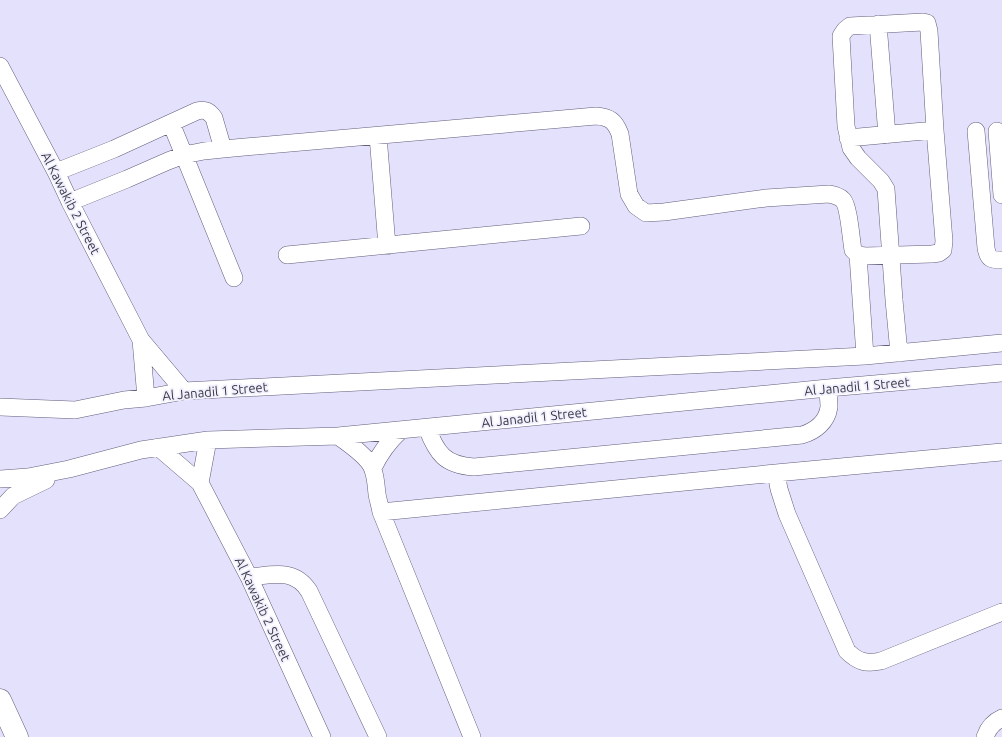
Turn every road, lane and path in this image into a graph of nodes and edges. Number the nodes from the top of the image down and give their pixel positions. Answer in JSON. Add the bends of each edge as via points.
{"nodes":[{"id":1,"x":878,"y":24,"type":"junction"},
{"id":2,"x":0,"y":66,"type":"edge"},
{"id":3,"x":171,"y":123,"type":"junction"},
{"id":4,"x":935,"y":130,"type":"junction"},
{"id":5,"x":976,"y":131,"type":"dead end"},
{"id":6,"x":997,"y":131,"type":"dead end"},
{"id":7,"x":886,"y":135,"type":"junction"},
{"id":8,"x":378,"y":136,"type":"junction"},
{"id":9,"x":848,"y":138,"type":"junction"},
{"id":10,"x":223,"y":148,"type":"junction"},
{"id":11,"x":184,"y":156,"type":"junction"},
{"id":12,"x":56,"y":172,"type":"junction"},
{"id":13,"x":1002,"y":195,"type":"edge"},
{"id":14,"x":70,"y":202,"type":"junction"},
{"id":15,"x":582,"y":226,"type":"dead end"},
{"id":16,"x":386,"y":246,"type":"junction"},
{"id":17,"x":858,"y":255,"type":"junction"},
{"id":18,"x":891,"y":255,"type":"junction"},
{"id":19,"x":287,"y":256,"type":"dead end"},
{"id":20,"x":1002,"y":260,"type":"edge"},
{"id":21,"x":234,"y":278,"type":"dead end"},
{"id":22,"x":142,"y":340,"type":"junction"},
{"id":23,"x":1002,"y":343,"type":"edge"},
{"id":24,"x":899,"y":353,"type":"junction"},
{"id":25,"x":865,"y":356,"type":"junction"},
{"id":26,"x":1002,"y":373,"type":"edge"},
{"id":27,"x":828,"y":388,"type":"junction"},
{"id":28,"x":184,"y":391,"type":"junction"},
{"id":29,"x":0,"y":397,"type":"edge"},
{"id":30,"x":146,"y":398,"type":"junction"},
{"id":31,"x":0,"y":407,"type":"edge"},
{"id":32,"x":75,"y":410,"type":"junction"},
{"id":33,"x":427,"y":428,"type":"junction"},
{"id":34,"x":401,"y":430,"type":"junction"},
{"id":35,"x":338,"y":436,"type":"junction"},
{"id":36,"x":208,"y":440,"type":"junction"},
{"id":37,"x":158,"y":447,"type":"junction"},
{"id":38,"x":1002,"y":452,"type":"edge"},
{"id":39,"x":373,"y":468,"type":"junction"},
{"id":40,"x":68,"y":469,"type":"junction"},
{"id":41,"x":776,"y":472,"type":"junction"},
{"id":42,"x":0,"y":479,"type":"edge"},
{"id":43,"x":200,"y":483,"type":"junction"},
{"id":44,"x":0,"y":510,"type":"edge"},
{"id":45,"x":382,"y":512,"type":"junction"},
{"id":46,"x":249,"y":577,"type":"junction"},
{"id":47,"x":1002,"y":612,"type":"edge"},
{"id":48,"x":0,"y":700,"type":"edge"},
{"id":49,"x":1002,"y":718,"type":"edge"},
{"id":50,"x":17,"y":737,"type":"edge"},
{"id":51,"x":322,"y":737,"type":"edge"},
{"id":52,"x":378,"y":737,"type":"edge"},
{"id":53,"x":472,"y":737,"type":"edge"},
{"id":54,"x":985,"y":737,"type":"edge"}],
"edges":[{"from":1,"to":4,"type":"street","via":[[927,23],[930,32]]},
{"from":1,"to":7,"type":"street"},
{"from":1,"to":9,"type":"street","via":[[850,26],[841,36]]},
{"from":2,"to":12,"type":"street","name":"Al Kawakib 2 Street"},
{"from":3,"to":10,"type":"street","via":[[197,111],[207,111],[214,118]]},
{"from":3,"to":11,"type":"street"},
{"from":3,"to":12,"type":"street"},
{"from":4,"to":7,"type":"street"},
{"from":4,"to":18,"type":"street","via":[[943,250],[932,254]]},
{"from":5,"to":20,"type":"street","via":[[987,254],[994,260]]},
{"from":6,"to":13,"type":"street"},
{"from":7,"to":9,"type":"street"},
{"from":8,"to":10,"type":"street"},
{"from":8,"to":16,"type":"street"},
{"from":8,"to":17,"type":"street","via":[[604,116],[612,120],[620,134],[629,194],[636,206],[646,213],[766,198],[837,195],[844,201],[853,250]]},
{"from":9,"to":18,"type":"street","via":[[858,158],[886,189]]},
{"from":10,"to":11,"type":"street"},
{"from":11,"to":14,"type":"street","via":[[153,166]]},
{"from":11,"to":21,"type":"street"},
{"from":12,"to":14,"type":"street","name":"Al Kawakib 2 Street"},
{"from":14,"to":22,"type":"street","name":"Al Kawakib 2 Street"},
{"from":15,"to":16,"type":"street"},
{"from":16,"to":19,"type":"street"},
{"from":17,"to":18,"type":"street"},
{"from":17,"to":25,"type":"street"},
{"from":18,"to":24,"type":"street"},
{"from":22,"to":28,"type":"street","name":"Al Kawakib 2 Street"},
{"from":22,"to":30,"type":"street","name":"Al Kawakib 2 Street"},
{"from":23,"to":24,"type":"street","name":"Al Janadil 1 Street"},
{"from":24,"to":25,"type":"street","name":"Al Janadil 1 Street"},
{"from":25,"to":28,"type":"street","name":"Al Janadil 1 Street"},
{"from":26,"to":27,"type":"street","name":"Al Janadil 1 Street"},
{"from":27,"to":33,"type":"street","name":"Al Janadil 1 Street"},
{"from":27,"to":33,"type":"street","via":[[827,415],[817,428],[802,435],[474,467],[455,464],[439,453]]},
{"from":28,"to":30,"type":"street","name":"Al Janadil 1 Street"},
{"from":29,"to":32,"type":"street","name":"Al Janadil 1 Street"},
{"from":30,"to":32,"type":"street","name":"Al Janadil 1 Street"},
{"from":31,"to":32,"type":"street","name":"Al Janadil 1 Street"},
{"from":33,"to":34,"type":"street","name":"Al Janadil 1 Street"},
{"from":34,"to":35,"type":"street","name":"Al Janadil 1 Street"},
{"from":34,"to":39,"type":"street","via":[[385,447]]},
{"from":35,"to":36,"type":"street","name":"Al Janadil 1 Street"},
{"from":35,"to":39,"type":"street","via":[[358,450]]},
{"from":36,"to":37,"type":"street","name":"Al Janadil 1 Street"},
{"from":36,"to":43,"type":"street"},
{"from":37,"to":40,"type":"street","name":"Al Janadil 1 Street"},
{"from":37,"to":43,"type":"street","name":"Al Kawakib 2 Street"},
{"from":38,"to":41,"type":"street"},
{"from":39,"to":45,"type":"street"},
{"from":40,"to":42,"type":"street","name":"Al Janadil 1 Street","via":[[28,477]]},
{"from":40,"to":44,"type":"street","name":"Al Janadil 1 Street","via":[[13,496]]},
{"from":41,"to":45,"type":"street"},
{"from":41,"to":47,"type":"street","via":[[787,514],[847,651],[854,658],[862,662],[881,661]]},
{"from":43,"to":46,"type":"street","name":"Al Kawakib 2 Street"},
{"from":45,"to":53,"type":"street"},
{"from":46,"to":51,"type":"street","name":"Al Kawakib 2 Street"},
{"from":46,"to":52,"type":"street","via":[[281,574],[298,579],[304,584]]},
{"from":48,"to":50,"type":"highway"},
{"from":49,"to":54,"type":"street","via":[[990,727]]}]}
